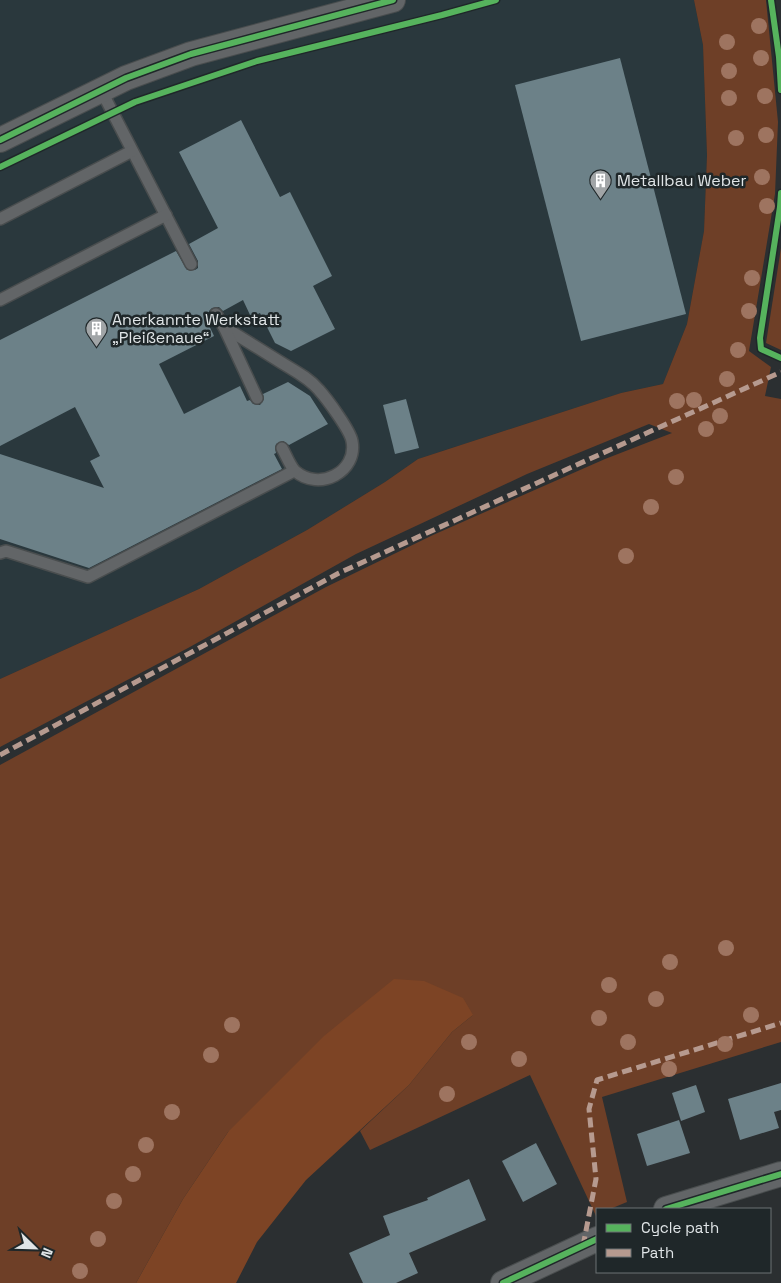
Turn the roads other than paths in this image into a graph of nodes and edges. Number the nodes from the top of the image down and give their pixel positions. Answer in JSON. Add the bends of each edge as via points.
{"nodes":[{"id":1,"x":394,"y":0,"type":"edge"},
{"id":2,"x":101,"y":90,"type":"junction"},
{"id":3,"x":0,"y":140,"type":"edge"},
{"id":4,"x":132,"y":151,"type":"junction"},
{"id":5,"x":166,"y":216,"type":"junction"},
{"id":6,"x":0,"y":218,"type":"edge"},
{"id":7,"x":191,"y":264,"type":"dead end"},
{"id":8,"x":0,"y":300,"type":"edge"},
{"id":9,"x":216,"y":314,"type":"dead end"},
{"id":10,"x":224,"y":328,"type":"junction"},
{"id":11,"x":257,"y":398,"type":"dead end"},
{"id":12,"x":282,"y":448,"type":"dead end"},
{"id":13,"x":294,"y":471,"type":"junction"},
{"id":14,"x":0,"y":552,"type":"edge"},
{"id":15,"x":781,"y":1174,"type":"edge"},
{"id":16,"x":669,"y":1208,"type":"edge"},
{"id":17,"x":596,"y":1239,"type":"edge"},
{"id":18,"x":503,"y":1283,"type":"edge"}],
"edges":[{"from":1,"to":2,"type":"street","via":[[191,54]]},
{"from":2,"to":3,"type":"street"},
{"from":2,"to":4,"type":"lane"},
{"from":4,"to":5,"type":"lane"},
{"from":4,"to":6,"type":"lane"},
{"from":5,"to":7,"type":"lane"},
{"from":5,"to":8,"type":"lane"},
{"from":9,"to":10,"type":"lane"},
{"from":10,"to":11,"type":"lane"},
{"from":10,"to":13,"type":"lane","via":[[306,378],[319,389],[348,431],[352,441],[351,456],[337,476],[315,480]]},
{"from":12,"to":13,"type":"lane"},
{"from":13,"to":14,"type":"lane","via":[[88,577],[6,551]]},
{"from":15,"to":16,"type":"street"},
{"from":17,"to":18,"type":"street"}]}
